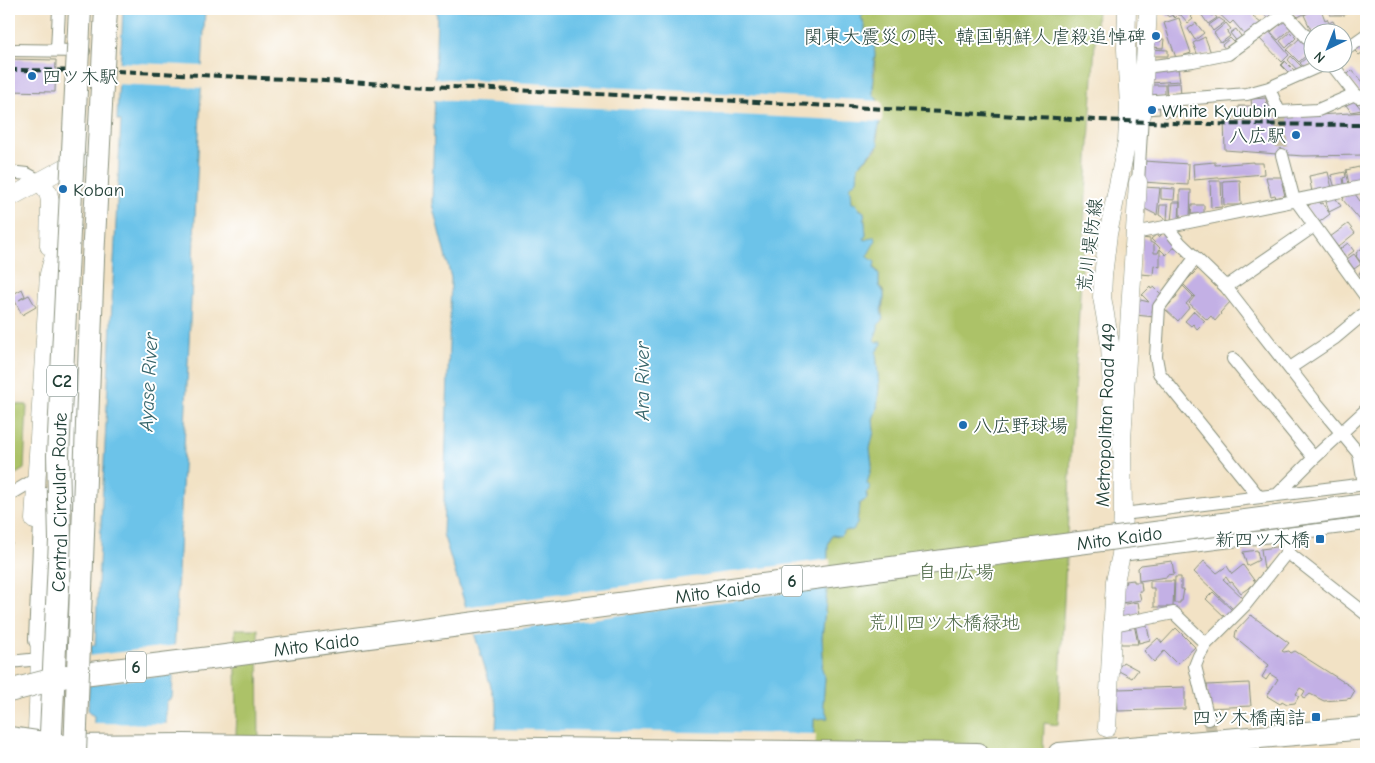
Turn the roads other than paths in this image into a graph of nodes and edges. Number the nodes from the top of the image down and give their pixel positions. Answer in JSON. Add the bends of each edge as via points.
{"nodes":[{"id":1,"x":59,"y":9,"type":"edge"},
{"id":2,"x":68,"y":9,"type":"edge"},
{"id":3,"x":80,"y":9,"type":"edge"},
{"id":4,"x":85,"y":9,"type":"edge"},
{"id":5,"x":96,"y":9,"type":"edge"},
{"id":6,"x":106,"y":9,"type":"edge"},
{"id":7,"x":1127,"y":9,"type":"edge"},
{"id":8,"x":1148,"y":9,"type":"edge"},
{"id":9,"x":1286,"y":11,"type":"edge"},
{"id":10,"x":1302,"y":31,"type":"edge"},
{"id":11,"x":1366,"y":35,"type":"edge"},
{"id":12,"x":1352,"y":45,"type":"edge"},
{"id":13,"x":9,"y":50,"type":"edge"},
{"id":14,"x":57,"y":50,"type":"junction"},
{"id":15,"x":84,"y":51,"type":"junction"},
{"id":16,"x":1145,"y":67,"type":"junction"},
{"id":17,"x":1306,"y":72,"type":"edge"},
{"id":18,"x":1339,"y":72,"type":"edge"},
{"id":19,"x":1269,"y":88,"type":"junction"},
{"id":20,"x":1361,"y":95,"type":"edge"},
{"id":21,"x":1143,"y":109,"type":"junction"},
{"id":22,"x":1282,"y":155,"type":"tunnel mouth"},
{"id":23,"x":79,"y":160,"type":"junction"},
{"id":24,"x":9,"y":172,"type":"edge"},
{"id":25,"x":40,"y":181,"type":"junction"},
{"id":26,"x":1138,"y":182,"type":"joint"},
{"id":27,"x":1366,"y":186,"type":"edge"},
{"id":28,"x":9,"y":198,"type":"edge"},
{"id":29,"x":1294,"y":200,"type":"junction"},
{"id":30,"x":1166,"y":226,"type":"junction"},
{"id":31,"x":1314,"y":226,"type":"junction"},
{"id":32,"x":1135,"y":233,"type":"junction"},
{"id":33,"x":1195,"y":258,"type":"junction"},
{"id":34,"x":49,"y":274,"type":"junction"},
{"id":35,"x":1226,"y":287,"type":"junction"},
{"id":36,"x":1366,"y":297,"type":"edge"},
{"id":37,"x":1366,"y":312,"type":"edge"},
{"id":38,"x":1233,"y":359,"type":"dead end"},
{"id":39,"x":1290,"y":368,"type":"junction"},
{"id":40,"x":1366,"y":410,"type":"edge"},
{"id":41,"x":1341,"y":433,"type":"junction"},
{"id":42,"x":1363,"y":453,"type":"edge"},
{"id":43,"x":1314,"y":458,"type":"junction"},
{"id":44,"x":70,"y":476,"type":"junction"},
{"id":45,"x":36,"y":479,"type":"junction"},
{"id":46,"x":1365,"y":491,"type":"edge"},
{"id":47,"x":9,"y":494,"type":"edge"},
{"id":48,"x":1277,"y":495,"type":"junction"},
{"id":49,"x":1259,"y":497,"type":"junction"},
{"id":50,"x":1122,"y":514,"type":"junction"},
{"id":51,"x":1366,"y":524,"type":"edge"},
{"id":52,"x":1288,"y":534,"type":"junction"},
{"id":53,"x":1287,"y":552,"type":"junction"},
{"id":54,"x":1121,"y":555,"type":"junction"},
{"id":55,"x":1366,"y":614,"type":"edge"},
{"id":56,"x":1113,"y":625,"type":"junction"},
{"id":57,"x":1206,"y":644,"type":"junction"},
{"id":58,"x":40,"y":649,"type":"junction"},
{"id":59,"x":9,"y":662,"type":"edge"},
{"id":60,"x":67,"y":676,"type":"junction"},
{"id":61,"x":9,"y":678,"type":"edge"},
{"id":62,"x":9,"y":692,"type":"edge"},
{"id":63,"x":1208,"y":719,"type":"tunnel mouth"},
{"id":64,"x":1107,"y":728,"type":"dead end"},
{"id":65,"x":1366,"y":728,"type":"edge"},
{"id":66,"x":9,"y":738,"type":"edge"},
{"id":67,"x":9,"y":750,"type":"edge"},
{"id":68,"x":63,"y":752,"type":"edge"},
{"id":69,"x":36,"y":754,"type":"edge"},
{"id":70,"x":978,"y":754,"type":"edge"},
{"id":71,"x":1062,"y":754,"type":"edge"}],
"edges":[{"from":1,"to":14,"type":"street"},
{"from":2,"to":58,"type":"highway"},
{"from":3,"to":68,"type":"highway","name":"Central Circular Route","number":"C2","bridge":true,"via":[[58,455]]},
{"from":4,"to":15,"type":"main road"},
{"from":5,"to":44,"type":"highway","via":[[88,120],[75,445]]},
{"from":6,"to":68,"type":"highway","name":"Central Circular Route","number":"C2","bridge":true},
{"from":7,"to":50,"type":"main road","name":"荒川堤防線","via":[[1127,141],[1108,234],[1102,297],[1110,343],[1113,496]]},
{"from":8,"to":16,"type":"main road"},
{"from":9,"to":10,"type":"street"},
{"from":9,"to":16,"type":"street","via":[[1228,54]]},
{"from":11,"to":12,"type":"street"},
{"from":13,"to":14,"type":"street"},
{"from":14,"to":15,"type":"street"},
{"from":15,"to":23,"type":"main road"},
{"from":16,"to":21,"type":"main road"},
{"from":17,"to":19,"type":"street"},
{"from":18,"to":20,"type":"street"},
{"from":19,"to":20,"type":"street","via":[[1279,115],[1318,110]]},
{"from":19,"to":21,"type":"street"},
{"from":21,"to":26,"type":"street","name":"Metropolitan Road 449"},
{"from":22,"to":29,"type":"street"},
{"from":23,"to":25,"type":"main road"},
{"from":23,"to":34,"type":"main road"},
{"from":23,"to":44,"type":"main road"},
{"from":24,"to":25,"type":"street","via":[[27,174]]},
{"from":25,"to":28,"type":"main road"},
{"from":25,"to":34,"type":"main road","via":[[50,201]]},
{"from":26,"to":32,"type":"main road","name":"Metropolitan Road 449"},
{"from":27,"to":29,"type":"street"},
{"from":29,"to":30,"type":"street"},
{"from":29,"to":31,"type":"street"},
{"from":30,"to":32,"type":"street"},
{"from":30,"to":33,"type":"street"},
{"from":31,"to":35,"type":"street"},
{"from":31,"to":36,"type":"street"},
{"from":32,"to":50,"type":"main road","name":"Metropolitan Road 449","via":[[1122,440]]},
{"from":33,"to":35,"type":"street"},
{"from":33,"to":49,"type":"street","via":[[1159,307],[1156,357],[1159,373]]},
{"from":34,"to":45,"type":"main road"},
{"from":35,"to":39,"type":"street"},
{"from":37,"to":39,"type":"street","via":[[1336,338]]},
{"from":38,"to":43,"type":"street"},
{"from":39,"to":41,"type":"street"},
{"from":40,"to":41,"type":"street"},
{"from":41,"to":42,"type":"street"},
{"from":41,"to":43,"type":"street"},
{"from":42,"to":46,"type":"street"},
{"from":43,"to":48,"type":"street"},
{"from":44,"to":68,"type":"main road"},
{"from":45,"to":47,"type":"street"},
{"from":45,"to":58,"type":"main road","via":[[33,553]]},
{"from":46,"to":48,"type":"street"},
{"from":46,"to":60,"type":"highway","name":"Mito Kaido","number":"6","bridge":true},
{"from":48,"to":49,"type":"street"},
{"from":49,"to":50,"type":"street"},
{"from":50,"to":54,"type":"main road","name":"Metropolitan Road 449"},
{"from":51,"to":52,"type":"street"},
{"from":52,"to":53,"type":"street"},
{"from":52,"to":54,"type":"street"},
{"from":53,"to":55,"type":"street"},
{"from":53,"to":57,"type":"street","via":[[1245,604]]},
{"from":54,"to":56,"type":"main road","name":"Metropolitan Road 449","via":[[1115,581]]},
{"from":56,"to":57,"type":"street","via":[[1174,613]]},
{"from":56,"to":64,"type":"main road","name":"Metropolitan Road 449"},
{"from":57,"to":63,"type":"street","via":[[1195,666]]},
{"from":58,"to":59,"type":"street"},
{"from":58,"to":69,"type":"main road"},
{"from":60,"to":61,"type":"highway","name":"Mito Kaido","number":"6","bridge":true},
{"from":60,"to":62,"type":"highway","name":"Mito Kaido","number":"6","bridge":true},
{"from":65,"to":71,"type":"highway"},
{"from":66,"to":68,"type":"highway","bridge":true},
{"from":67,"to":68,"type":"highway","bridge":true},
{"from":68,"to":70,"type":"highway","via":[[185,745]]}]}
